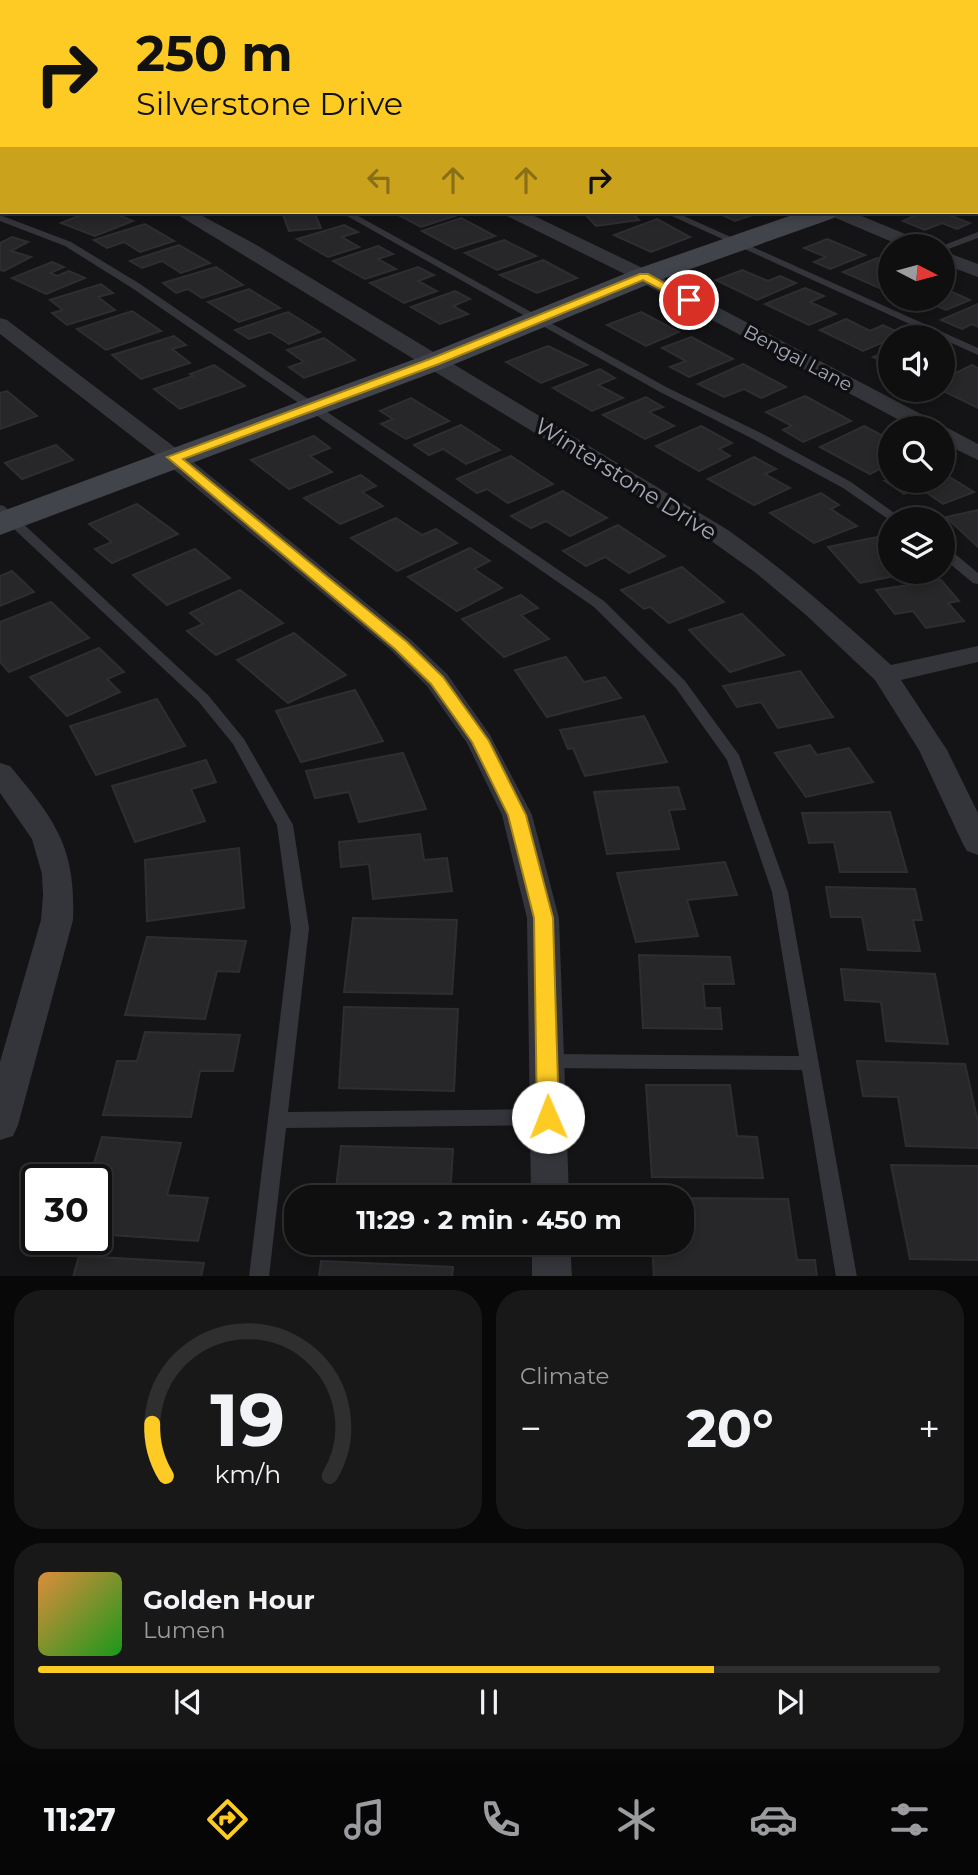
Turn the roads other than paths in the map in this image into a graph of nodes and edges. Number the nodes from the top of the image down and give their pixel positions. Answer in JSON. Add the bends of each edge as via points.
{"nodes":[{"id":1,"x":186,"y":214,"type":"edge"},
{"id":2,"x":349,"y":214,"type":"edge"},
{"id":3,"x":517,"y":214,"type":"edge"},
{"id":4,"x":672,"y":214,"type":"edge"},
{"id":5,"x":819,"y":214,"type":"edge"},
{"id":6,"x":842,"y":214,"type":"edge"},
{"id":7,"x":0,"y":218,"type":"edge"},
{"id":8,"x":889,"y":234,"type":"edge"},
{"id":9,"x":978,"y":235,"type":"edge"},
{"id":10,"x":737,"y":243,"type":"junction"},
{"id":11,"x":956,"y":243,"type":"edge"},
{"id":12,"x":956,"y":262,"type":"edge"},
{"id":13,"x":978,"y":271,"type":"edge"},
{"id":14,"x":644,"y":276,"type":"junction"},
{"id":15,"x":540,"y":318,"type":"junction"},
{"id":16,"x":0,"y":324,"type":"edge"},
{"id":17,"x":978,"y":352,"type":"edge"},
{"id":18,"x":434,"y":362,"type":"junction"},
{"id":19,"x":310,"y":407,"type":"junction"},
{"id":20,"x":908,"y":416,"type":"edge"},
{"id":21,"x":955,"y":441,"type":"edge"},
{"id":22,"x":978,"y":453,"type":"edge"},
{"id":23,"x":173,"y":457,"type":"junction"},
{"id":24,"x":879,"y":507,"type":"edge"},
{"id":25,"x":4,"y":517,"type":"edge"},
{"id":26,"x":955,"y":561,"type":"edge"},
{"id":27,"x":978,"y":580,"type":"edge"},
{"id":28,"x":978,"y":654,"type":"edge"},
{"id":29,"x":885,"y":675,"type":"junction"},
{"id":30,"x":0,"y":774,"type":"edge"},
{"id":31,"x":978,"y":844,"type":"edge"},
{"id":32,"x":547,"y":1061,"type":"junction"},
{"id":33,"x":811,"y":1063,"type":"junction"},
{"id":34,"x":548,"y":1117,"type":"junction"},
{"id":35,"x":278,"y":1120,"type":"junction"},
{"id":36,"x":0,"y":1125,"type":"edge"},
{"id":37,"x":550,"y":1185,"type":"edge"},
{"id":38,"x":551,"y":1255,"type":"edge"},
{"id":39,"x":259,"y":1276,"type":"edge"},
{"id":40,"x":552,"y":1276,"type":"edge"},
{"id":41,"x":847,"y":1276,"type":"edge"}],
"edges":[{"from":1,"to":18,"type":"street","name":"Winterstone Drive"},
{"from":2,"to":15,"type":"lane"},
{"from":3,"to":14,"type":"street","name":"Bengal Lane"},
{"from":4,"to":10,"type":"lane"},
{"from":5,"to":10,"type":"street"},
{"from":6,"to":8,"type":"street"},
{"from":7,"to":19,"type":"lane","via":[[68,244]]},
{"from":9,"to":11,"type":"lane"},
{"from":10,"to":14,"type":"street"},
{"from":10,"to":17,"type":"lane"},
{"from":12,"to":13,"type":"street"},
{"from":14,"to":15,"type":"street"},
{"from":14,"to":20,"type":"street","name":"Bengal Lane"},
{"from":15,"to":18,"type":"street"},
{"from":15,"to":24,"type":"lane","via":[[664,390],[836,478]]},
{"from":16,"to":23,"type":"street"},
{"from":18,"to":19,"type":"street"},
{"from":18,"to":29,"type":"street","name":"Winterstone Drive","via":[[719,535],[805,602]]},
{"from":19,"to":23,"type":"street"},
{"from":19,"to":33,"type":"lane","via":[[599,604],[680,684],[734,759],[780,892]]},
{"from":21,"to":22,"type":"street"},
{"from":23,"to":25,"type":"street"},
{"from":23,"to":32,"type":"street","via":[[401,645],[437,680],[480,741],[517,815],[543,918]]},
{"from":25,"to":35,"type":"lane","via":[[203,698],[239,742],[285,825],[300,928]]},
{"from":26,"to":27,"type":"lane"},
{"from":28,"to":29,"type":"street"},
{"from":29,"to":31,"type":"street","name":"Winterstone Drive","via":[[933,750]]},
{"from":30,"to":36,"type":"street","via":[[50,841],[60,889],[57,920]]},
{"from":32,"to":33,"type":"lane"},
{"from":32,"to":34,"type":"street"},
{"from":33,"to":41,"type":"lane"},
{"from":34,"to":35,"type":"lane"},
{"from":34,"to":37,"type":"street"},
{"from":35,"to":39,"type":"lane"},
{"from":38,"to":40,"type":"street"}]}
